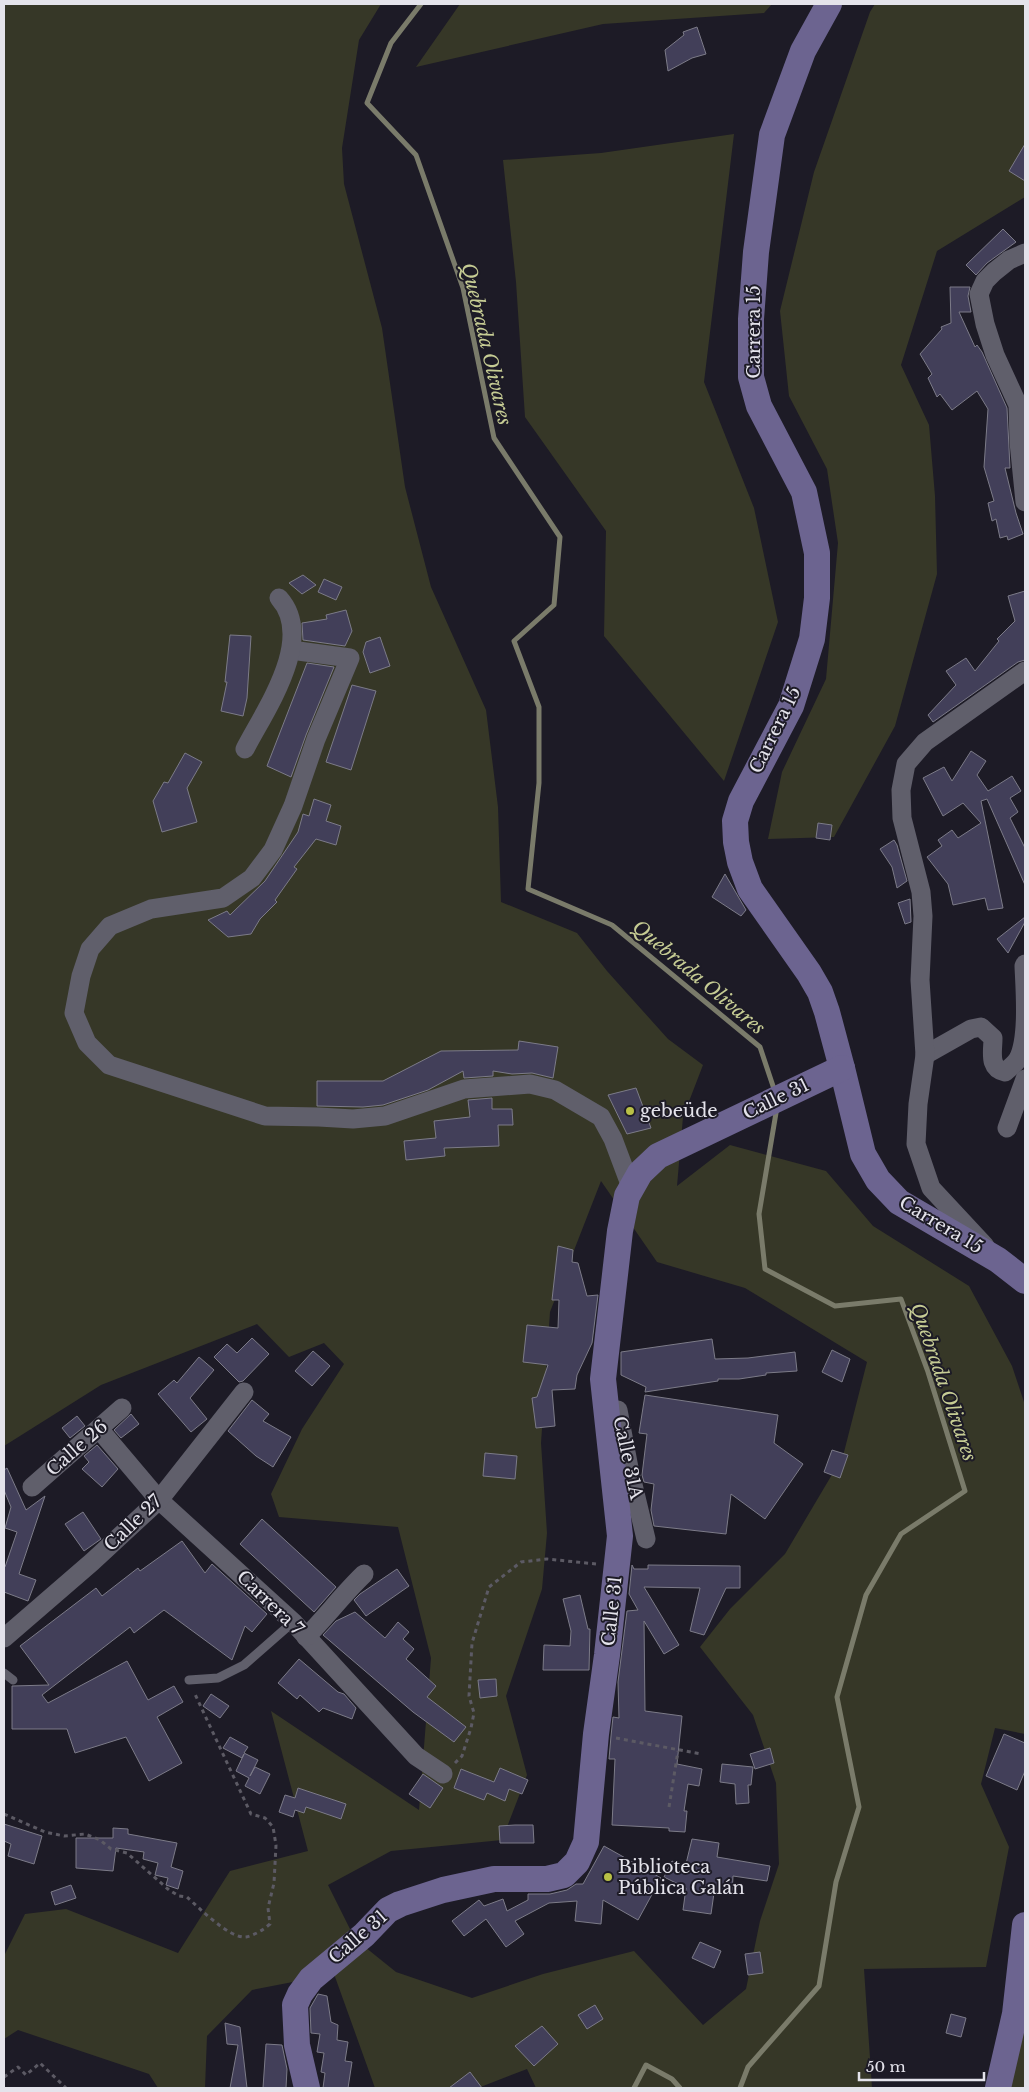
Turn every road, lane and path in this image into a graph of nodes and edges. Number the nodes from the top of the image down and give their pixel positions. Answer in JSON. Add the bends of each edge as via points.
{"nodes":[{"id":1,"x":829,"y":4,"type":"edge"},
{"id":2,"x":1025,"y":253,"type":"edge"},
{"id":3,"x":1022,"y":407,"type":"edge"},
{"id":4,"x":1025,"y":502,"type":"edge"},
{"id":5,"x":279,"y":598,"type":"dead end"},
{"id":6,"x":291,"y":650,"type":"junction"},
{"id":7,"x":1025,"y":671,"type":"edge"},
{"id":8,"x":245,"y":749,"type":"dead end"},
{"id":9,"x":1025,"y":964,"type":"edge"},
{"id":10,"x":925,"y":1055,"type":"junction"},
{"id":11,"x":835,"y":1071,"type":"junction"},
{"id":12,"x":1025,"y":1079,"type":"edge"},
{"id":13,"x":1007,"y":1128,"type":"dead end"},
{"id":14,"x":631,"y":1187,"type":"junction"},
{"id":15,"x":998,"y":1260,"type":"junction"},
{"id":16,"x":1025,"y":1280,"type":"edge"},
{"id":17,"x":604,"y":1380,"type":"junction"},
{"id":18,"x":244,"y":1392,"type":"dead end"},
{"id":19,"x":122,"y":1408,"type":"dead end"},
{"id":20,"x":99,"y":1429,"type":"junction"},
{"id":21,"x":32,"y":1487,"type":"dead end"},
{"id":22,"x":159,"y":1500,"type":"junction"},
{"id":23,"x":646,"y":1539,"type":"dead end"},
{"id":24,"x":617,"y":1566,"type":"junction"},
{"id":25,"x":364,"y":1574,"type":"dead end"},
{"id":26,"x":293,"y":1622,"type":"junction"},
{"id":27,"x":306,"y":1637,"type":"junction"},
{"id":28,"x":4,"y":1638,"type":"edge"},
{"id":29,"x":4,"y":1673,"type":"edge"},
{"id":30,"x":13,"y":1680,"type":"dead end"},
{"id":31,"x":189,"y":1680,"type":"joint"},
{"id":32,"x":629,"y":1741,"type":"dead end"},
{"id":33,"x":678,"y":1751,"type":"junction"},
{"id":34,"x":701,"y":1754,"type":"dead end"},
{"id":35,"x":443,"y":1774,"type":"joint"},
{"id":36,"x":669,"y":1807,"type":"dead end"},
{"id":37,"x":4,"y":1814,"type":"edge"},
{"id":38,"x":1025,"y":1925,"type":"edge"},
{"id":39,"x":4,"y":2078,"type":"edge"},
{"id":40,"x":66,"y":2088,"type":"edge"},
{"id":41,"x":307,"y":2088,"type":"edge"},
{"id":42,"x":998,"y":2088,"type":"edge"}],
"edges":[{"from":1,"to":11,"type":"main road","name":"Carrera 15","via":[[803,51],[772,136],[756,252],[751,319],[751,377],[759,406],[804,492],[817,553],[817,598],[812,639],[791,706],[741,801],[735,821],[740,862],[750,889],[820,992],[827,1012]]},
{"from":2,"to":3,"type":"street","via":[[994,272],[979,294],[995,355]]},
{"from":3,"to":4,"type":"street","via":[[1020,442]]},
{"from":5,"to":6,"type":"street","via":[[289,611]]},
{"from":6,"to":8,"type":"street","via":[[284,675]]},
{"from":6,"to":14,"type":"street","via":[[350,658],[273,850],[252,878],[223,898],[151,909],[110,926],[90,949],[81,976],[74,1013],[87,1043],[109,1065],[265,1116],[353,1119],[385,1116],[464,1089],[530,1084],[555,1090],[601,1117]]},
{"from":7,"to":10,"type":"street","via":[[925,742],[910,757],[903,773],[902,818],[922,892],[924,939],[920,980]]},
{"from":9,"to":10,"type":"street","via":[[1025,1040],[1012,1066],[1005,1072],[992,1064],[993,1038],[981,1027],[971,1029]]},
{"from":10,"to":15,"type":"street","via":[[916,1144],[931,1188]]},
{"from":11,"to":14,"type":"main road","name":"Calle 31","via":[[658,1156],[640,1172]]},
{"from":11,"to":15,"type":"main road","name":"Carrera 15","via":[[863,1154],[878,1180],[899,1202]]},
{"from":12,"to":13,"type":"street"},
{"from":14,"to":17,"type":"main road","name":"Calle 31","via":[[620,1231]]},
{"from":15,"to":16,"type":"main road","name":"Carrera 15"},
{"from":17,"to":23,"type":"street","name":"Calle 31A","via":[[617,1404]]},
{"from":17,"to":24,"type":"main road","name":"Calle 31","via":[[620,1536]]},
{"from":18,"to":22,"type":"street","name":"Calle 27"},
{"from":19,"to":20,"type":"street","name":"Calle 26"},
{"from":20,"to":21,"type":"street","name":"Calle 26"},
{"from":20,"to":22,"type":"street","name":"Carrera 7"},
{"from":22,"to":26,"type":"street","name":"Carrera 7"},
{"from":22,"to":28,"type":"street","name":"Calle 27"},
{"from":24,"to":35,"type":"path","via":[[547,1559],[521,1562],[489,1587],[472,1643],[469,1696],[474,1713],[471,1728],[462,1756]]},
{"from":24,"to":41,"type":"main road","name":"Calle 31","via":[[586,1842],[577,1862],[564,1875],[546,1879],[494,1879],[443,1890],[388,1910],[364,1935],[311,1979],[300,1994],[295,2005],[297,2045]]},
{"from":25,"to":27,"type":"street"},
{"from":26,"to":27,"type":"street","name":"Carrera 7"},
{"from":26,"to":31,"type":"lane","via":[[244,1665],[218,1678]]},
{"from":27,"to":35,"type":"street","name":"Carrera 7","via":[[416,1756]]},
{"from":29,"to":30,"type":"lane"},
{"from":31,"to":37,"type":"path","via":[[252,1814],[265,1818],[273,1827],[276,1845],[274,1883],[268,1908],[270,1924],[258,1933],[243,1937],[229,1932],[187,1898],[170,1890],[127,1853],[112,1849],[100,1840],[85,1834],[64,1836],[45,1832]]},
{"from":32,"to":33,"type":"path"},
{"from":33,"to":34,"type":"path"},
{"from":33,"to":36,"type":"path"},
{"from":38,"to":42,"type":"main road","via":[[1015,2014]]},
{"from":39,"to":40,"type":"path","via":[[18,2067],[26,2075],[40,2063]]}]}
